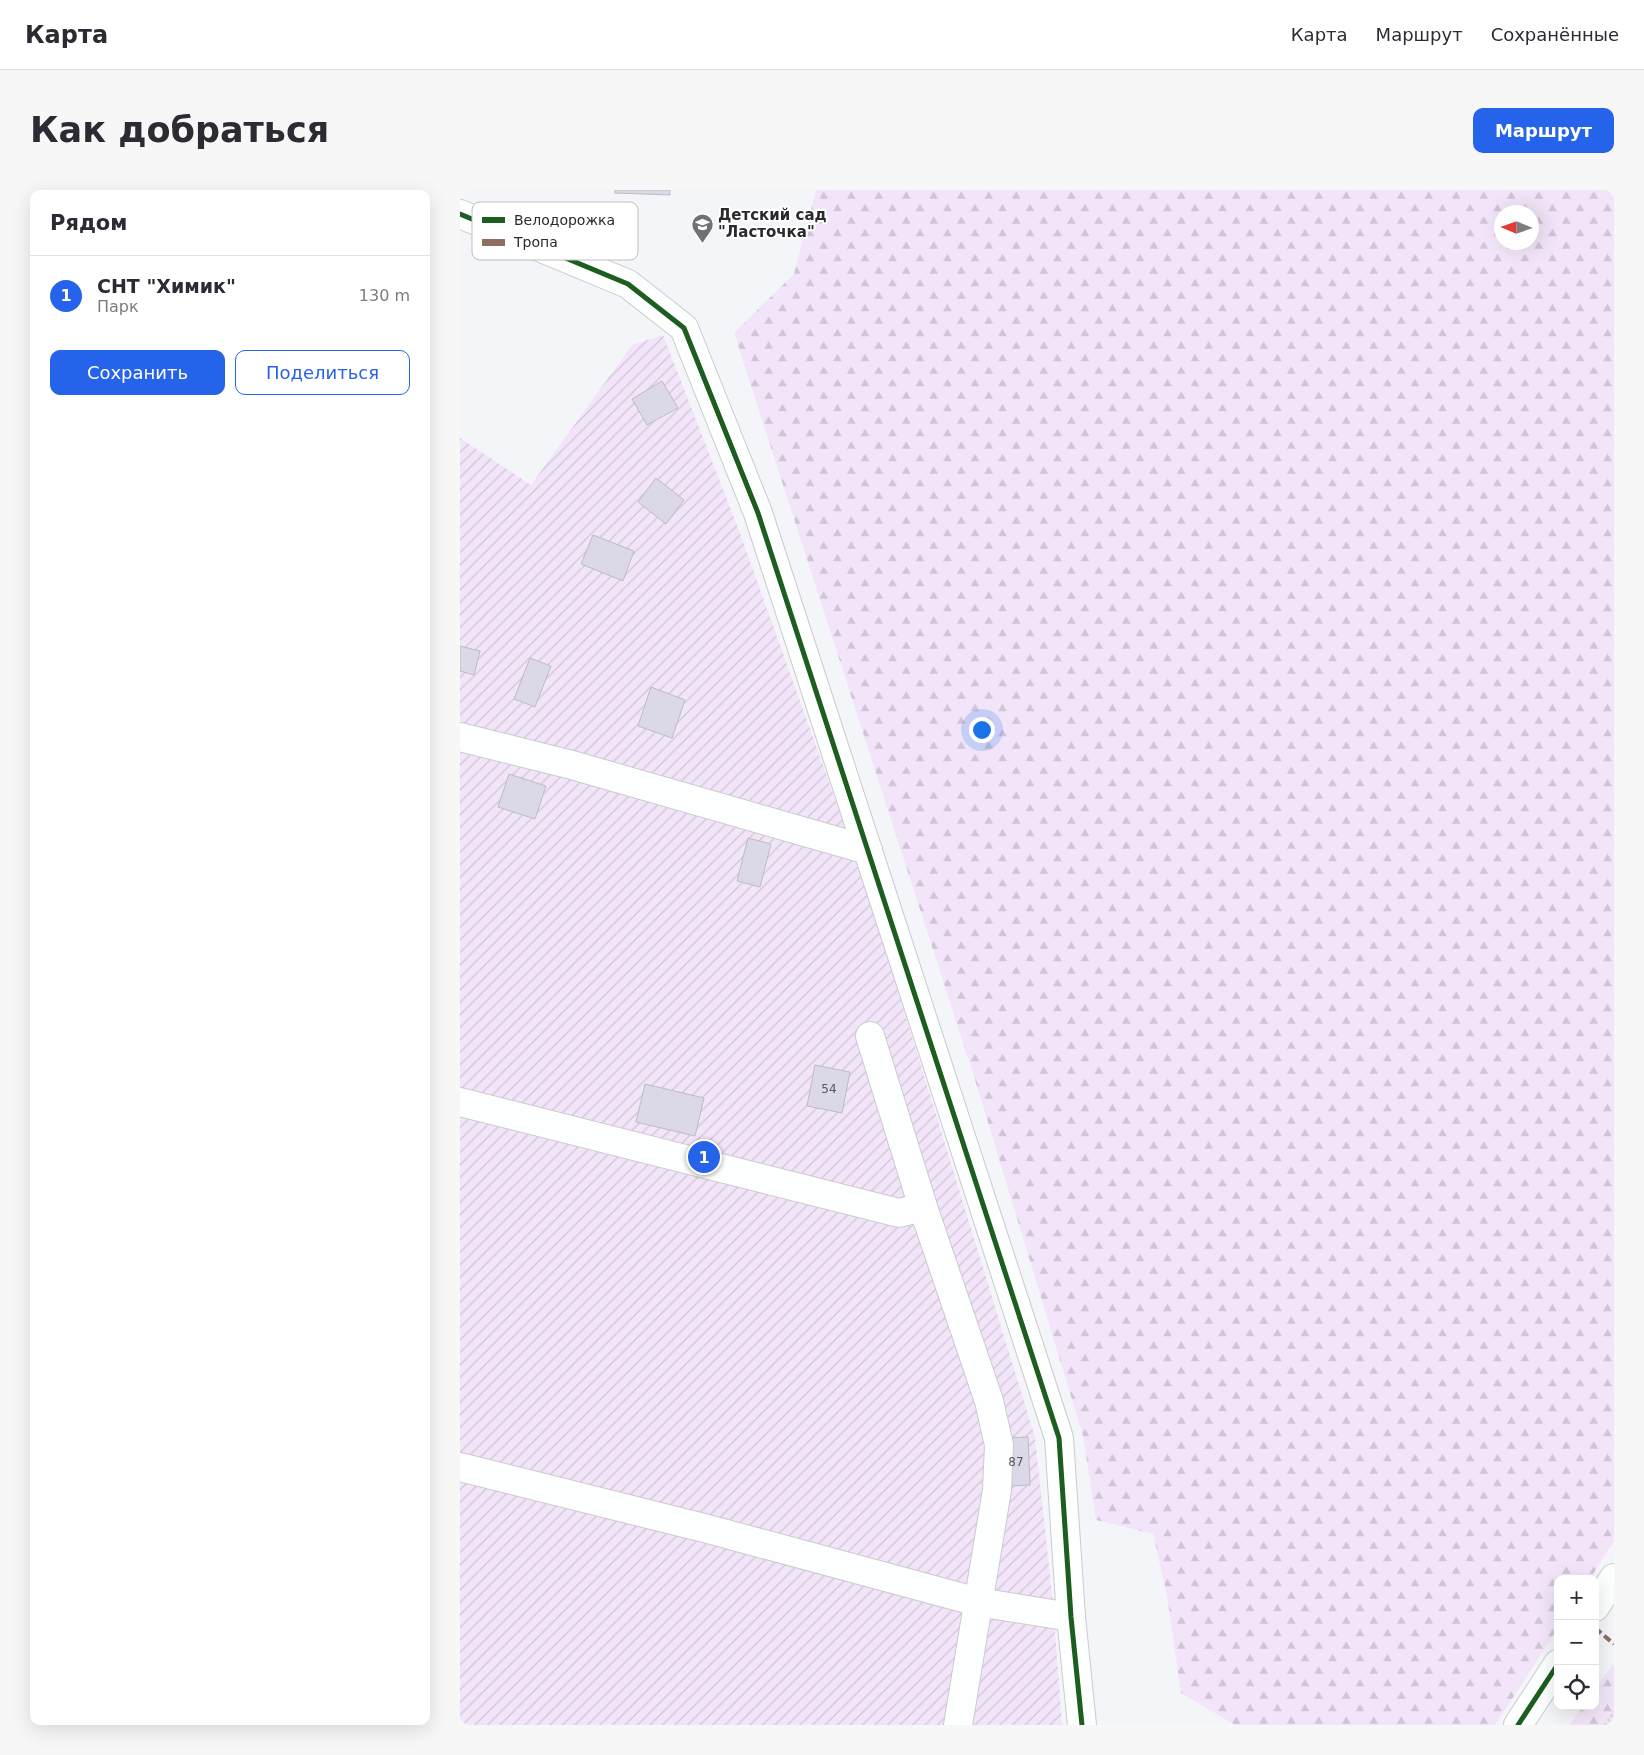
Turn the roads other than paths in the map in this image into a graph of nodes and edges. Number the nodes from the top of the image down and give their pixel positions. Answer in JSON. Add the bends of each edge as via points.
{"nodes":[{"id":1,"x":460,"y":214,"type":"edge"},
{"id":2,"x":472,"y":219,"type":"edge"},
{"id":3,"x":570,"y":260,"type":"edge"},
{"id":4,"x":460,"y":737,"type":"edge"},
{"id":5,"x":868,"y":850,"type":"junction"},
{"id":6,"x":870,"y":1036,"type":"dead end"},
{"id":7,"x":460,"y":1102,"type":"edge"},
{"id":8,"x":923,"y":1207,"type":"junction"},
{"id":9,"x":460,"y":1468,"type":"edge"},
{"id":10,"x":1614,"y":1578,"type":"edge"},
{"id":11,"x":1599,"y":1600,"type":"edge"},
{"id":12,"x":978,"y":1602,"type":"junction"},
{"id":13,"x":1071,"y":1617,"type":"junction"},
{"id":14,"x":1557,"y":1665,"type":"edge"},
{"id":15,"x":958,"y":1725,"type":"edge"},
{"id":16,"x":1082,"y":1725,"type":"edge"},
{"id":17,"x":1518,"y":1725,"type":"edge"}],
"edges":[{"from":1,"to":2,"type":"street"},
{"from":3,"to":5,"type":"street","via":[[628,284],[684,328],[758,513]]},
{"from":4,"to":5,"type":"street","via":[[572,765]]},
{"from":5,"to":13,"type":"street","via":[[1060,1438]]},
{"from":6,"to":8,"type":"street"},
{"from":7,"to":8,"type":"street","via":[[899,1214]]},
{"from":8,"to":12,"type":"street","via":[[989,1402],[999,1446],[997,1490]]},
{"from":9,"to":12,"type":"street","via":[[708,1529]]},
{"from":10,"to":11,"type":"street"},
{"from":12,"to":13,"type":"street"},
{"from":12,"to":15,"type":"street"},
{"from":13,"to":16,"type":"street"},
{"from":14,"to":17,"type":"street"}]}
